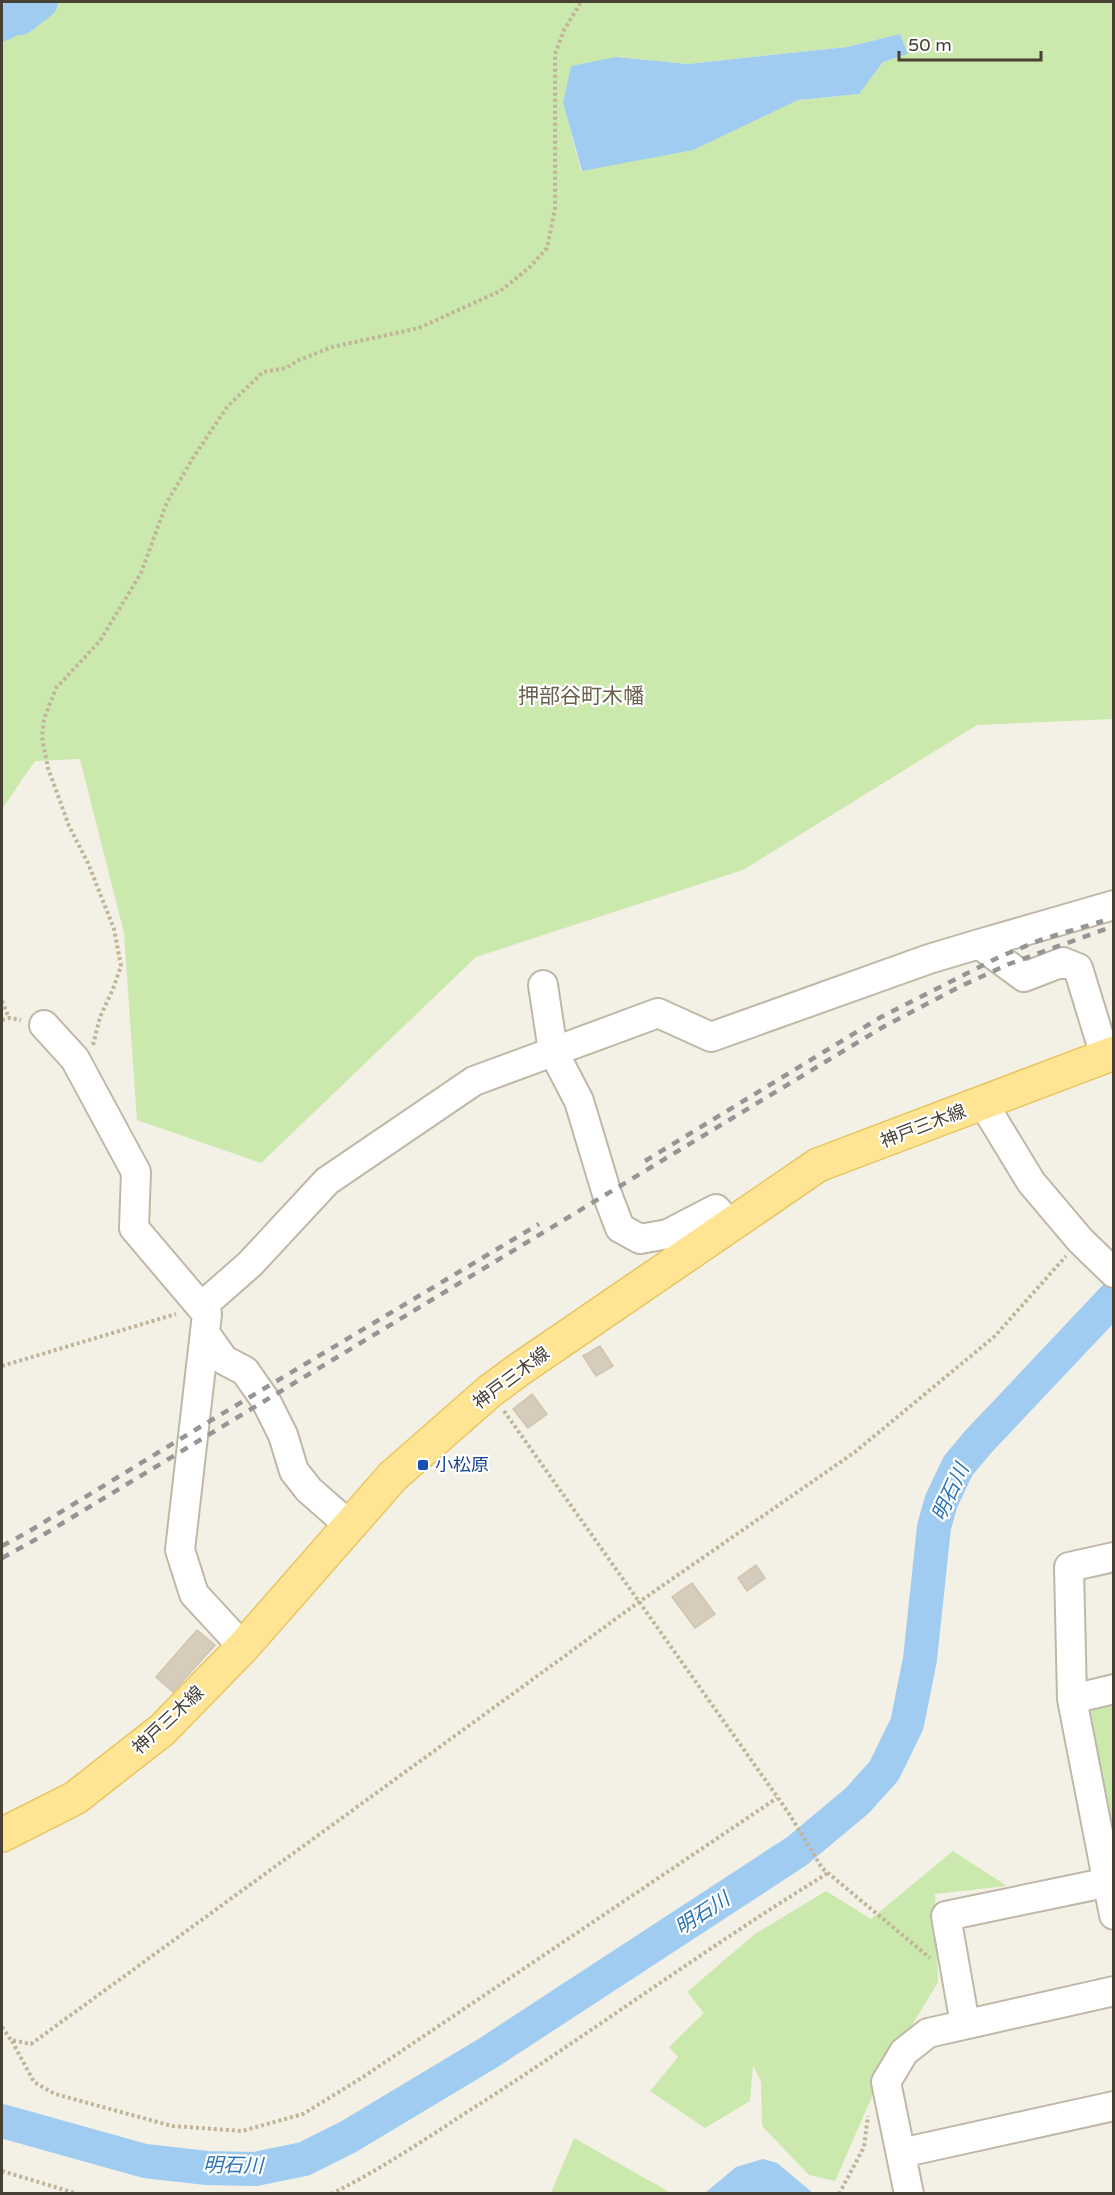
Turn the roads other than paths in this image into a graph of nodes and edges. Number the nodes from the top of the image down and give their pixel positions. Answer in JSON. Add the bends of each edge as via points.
{"nodes":[{"id":1,"x":1113,"y":905,"type":"edge"},
{"id":2,"x":979,"y":944,"type":"junction"},
{"id":3,"x":543,"y":985,"type":"dead end"},
{"id":4,"x":44,"y":1024,"type":"dead end"},
{"id":5,"x":553,"y":1051,"type":"junction"},
{"id":6,"x":1109,"y":1055,"type":"edge"},
{"id":7,"x":983,"y":1103,"type":"junction"},
{"id":8,"x":730,"y":1225,"type":"junction"},
{"id":9,"x":1113,"y":1273,"type":"edge"},
{"id":10,"x":203,"y":1320,"type":"junction"},
{"id":11,"x":350,"y":1525,"type":"junction"},
{"id":12,"x":1113,"y":1557,"type":"edge"},
{"id":13,"x":243,"y":1647,"type":"junction"},
{"id":14,"x":1113,"y":1689,"type":"edge"},
{"id":15,"x":1072,"y":1699,"type":"junction"},
{"id":16,"x":2,"y":1835,"type":"edge"},
{"id":17,"x":1110,"y":1881,"type":"edge"},
{"id":18,"x":1113,"y":1915,"type":"edge"},
{"id":19,"x":1113,"y":1991,"type":"edge"},
{"id":20,"x":965,"y":2024,"type":"junction"},
{"id":21,"x":1113,"y":2106,"type":"edge"},
{"id":22,"x":901,"y":2153,"type":"junction"},
{"id":23,"x":909,"y":2193,"type":"edge"}],
"edges":[{"from":1,"to":2,"type":"street"},
{"from":2,"to":5,"type":"street","via":[[711,1037],[658,1013]]},
{"from":2,"to":6,"type":"street","via":[[1024,977],[1063,962],[1078,968]]},
{"from":3,"to":5,"type":"street"},
{"from":4,"to":10,"type":"street","via":[[75,1059],[136,1172],[134,1228]]},
{"from":5,"to":8,"type":"street","via":[[579,1101],[620,1228],[640,1239],[668,1234],[716,1209]]},
{"from":5,"to":10,"type":"street","via":[[474,1082],[327,1181]]},
{"from":6,"to":7,"type":"main road","name":"神戸三木線"},
{"from":7,"to":8,"type":"main road","name":"神戸三木線","via":[[818,1166]]},
{"from":7,"to":9,"type":"street","via":[[1031,1182]]},
{"from":8,"to":11,"type":"main road","name":"神戸三木線","via":[[490,1390],[393,1476]]},
{"from":10,"to":11,"type":"street","via":[[224,1360],[245,1371],[266,1401],[283,1435],[294,1471],[309,1490]]},
{"from":10,"to":13,"type":"street","via":[[180,1550],[194,1594]]},
{"from":11,"to":13,"type":"main road","name":"神戸三木線"},
{"from":12,"to":15,"type":"street","via":[[1069,1567]]},
{"from":13,"to":16,"type":"main road","name":"神戸三木線","via":[[162,1731],[75,1798]]},
{"from":14,"to":15,"type":"street"},
{"from":15,"to":17,"type":"street"},
{"from":17,"to":18,"type":"street"},
{"from":17,"to":20,"type":"street","via":[[946,1916]]},
{"from":19,"to":20,"type":"street"},
{"from":20,"to":22,"type":"street","via":[[928,2033],[904,2052],[886,2082]]},
{"from":21,"to":22,"type":"street"},
{"from":22,"to":23,"type":"street"}]}
